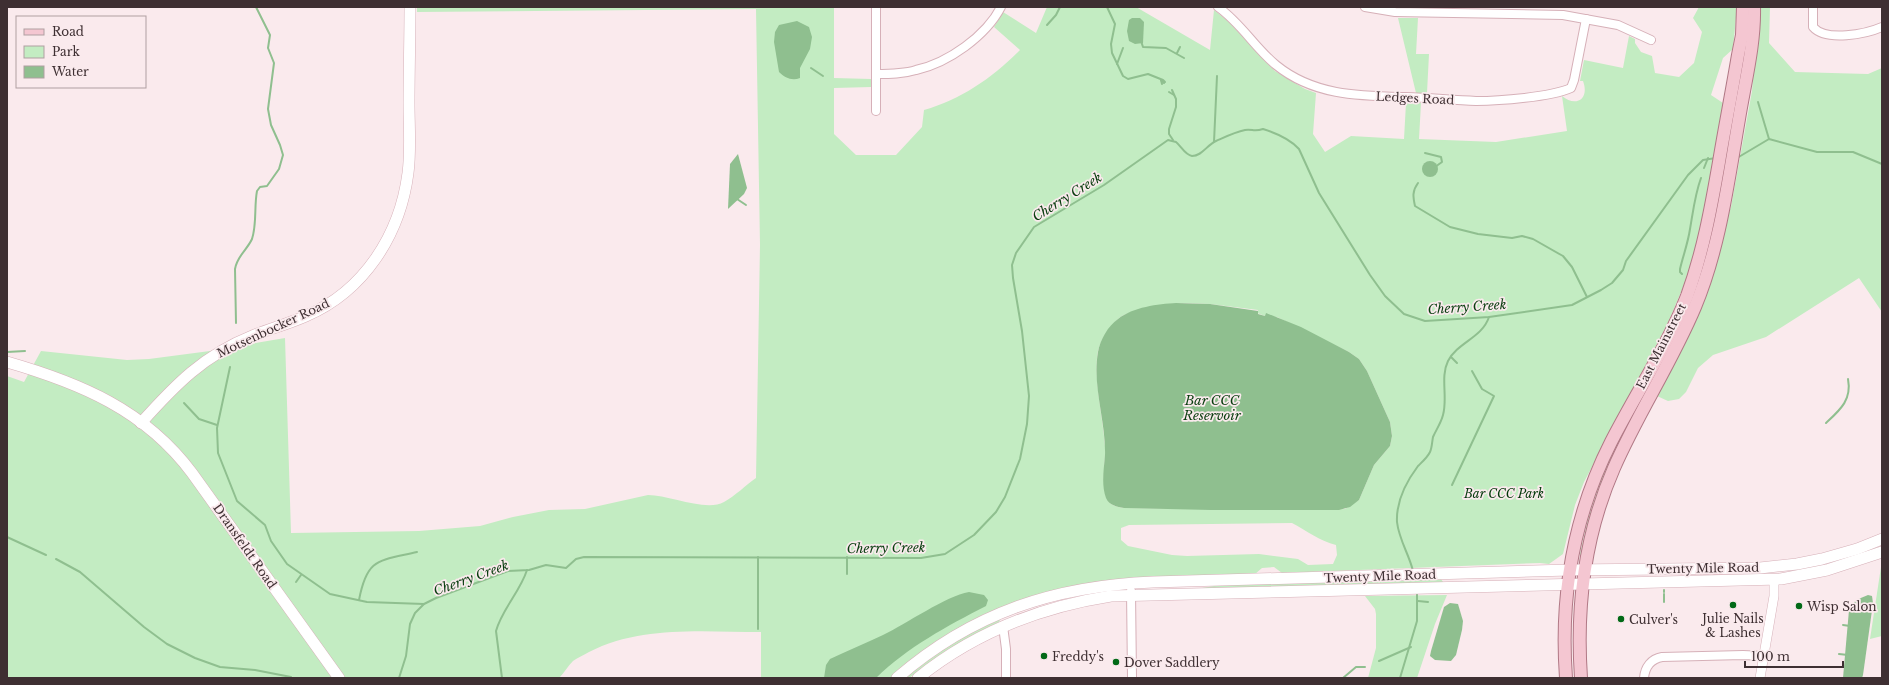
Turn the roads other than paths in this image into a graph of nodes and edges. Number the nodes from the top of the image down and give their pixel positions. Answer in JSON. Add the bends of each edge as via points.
{"nodes":[{"id":1,"x":410,"y":7,"type":"edge"},
{"id":2,"x":876,"y":7,"type":"edge"},
{"id":3,"x":1000,"y":7,"type":"edge"},
{"id":4,"x":1218,"y":7,"type":"edge"},
{"id":5,"x":1365,"y":7,"type":"edge"},
{"id":6,"x":1743,"y":7,"type":"edge"},
{"id":7,"x":1754,"y":7,"type":"edge"},
{"id":8,"x":1813,"y":7,"type":"edge"},
{"id":9,"x":1586,"y":19,"type":"junction"},
{"id":10,"x":1882,"y":27,"type":"edge"},
{"id":11,"x":1651,"y":40,"type":"dead end"},
{"id":12,"x":876,"y":74,"type":"junction"},
{"id":13,"x":876,"y":111,"type":"dead end"},
{"id":14,"x":7,"y":362,"type":"edge"},
{"id":15,"x":141,"y":423,"type":"junction"},
{"id":16,"x":1882,"y":539,"type":"edge"},
{"id":17,"x":1882,"y":552,"type":"edge"},
{"id":18,"x":1570,"y":570,"type":"junction"},
{"id":19,"x":1584,"y":570,"type":"junction"},
{"id":20,"x":1774,"y":579,"type":"junction"},
{"id":21,"x":1131,"y":583,"type":"junction"},
{"id":22,"x":1568,"y":584,"type":"junction"},
{"id":23,"x":1582,"y":584,"type":"junction"},
{"id":24,"x":1068,"y":591,"type":"junction"},
{"id":25,"x":1132,"y":594,"type":"junction"},
{"id":26,"x":1003,"y":626,"type":"junction"},
{"id":27,"x":1764,"y":656,"type":"junction"},
{"id":28,"x":339,"y":678,"type":"edge"},
{"id":29,"x":896,"y":678,"type":"edge"},
{"id":30,"x":918,"y":678,"type":"edge"},
{"id":31,"x":1006,"y":678,"type":"edge"},
{"id":32,"x":1132,"y":678,"type":"edge"},
{"id":33,"x":1566,"y":678,"type":"edge"},
{"id":34,"x":1581,"y":678,"type":"edge"},
{"id":35,"x":1644,"y":678,"type":"edge"},
{"id":36,"x":1760,"y":678,"type":"edge"}],
"edges":[{"from":1,"to":15,"type":"main road","name":"Motsenbocker Road","via":[[408,172],[402,205],[383,248],[370,267],[334,301],[304,317],[250,336],[214,355],[179,381]]},
{"from":2,"to":12,"type":"street"},
{"from":3,"to":12,"type":"street","via":[[980,33],[935,64],[909,72]]},
{"from":4,"to":9,"type":"street","name":"Ledges Road","via":[[1231,17],[1276,65],[1310,86],[1349,94],[1476,101],[1510,99],[1571,88]]},
{"from":5,"to":9,"type":"street","via":[[1395,12],[1556,14]]},
{"from":6,"to":18,"type":"main road","name":"East Mainstreet","via":[[1742,35],[1705,239],[1686,296],[1671,330],[1598,470],[1580,521]]},
{"from":7,"to":19,"type":"main road","name":"East Mainstreet","via":[[1753,34],[1718,236],[1700,294],[1685,330],[1614,468],[1597,516]]},
{"from":8,"to":10,"type":"street","via":[[1812,23],[1815,29],[1824,34],[1868,32]]},
{"from":9,"to":11,"type":"street","via":[[1618,26]]},
{"from":12,"to":13,"type":"street"},
{"from":14,"to":15,"type":"main road","via":[[52,375],[85,389]]},
{"from":15,"to":28,"type":"main road","name":"Dransfeldt Road","via":[[165,442],[188,467]]},
{"from":16,"to":19,"type":"main road","name":"Twenty Mile Road","via":[[1822,559],[1777,567]]},
{"from":17,"to":20,"type":"main road","name":"Twenty Mile Road","via":[[1827,570]]},
{"from":18,"to":19,"type":"main road","name":"Twenty Mile Road"},
{"from":18,"to":21,"type":"main road","name":"Twenty Mile Road"},
{"from":18,"to":22,"type":"main road","name":"East Mainstreet"},
{"from":19,"to":23,"type":"main road","name":"East Mainstreet"},
{"from":20,"to":23,"type":"main road","name":"Twenty Mile Road"},
{"from":20,"to":27,"type":"street"},
{"from":21,"to":24,"type":"main road","name":"Twenty Mile Road"},
{"from":21,"to":25,"type":"street"},
{"from":22,"to":23,"type":"main road","name":"Twenty Mile Road"},
{"from":22,"to":25,"type":"main road","name":"Twenty Mile Road"},
{"from":22,"to":33,"type":"main road","name":"East Mainstreet","via":[[1564,633]]},
{"from":23,"to":34,"type":"main road","name":"East Mainstreet","via":[[1579,636]]},
{"from":24,"to":26,"type":"main road","via":[[1062,598],[1008,615]]},
{"from":24,"to":29,"type":"main road","name":"Twenty Mile Road","via":[[1020,605],[976,624],[935,648]]},
{"from":25,"to":26,"type":"main road","name":"Twenty Mile Road","via":[[1074,603]]},
{"from":25,"to":32,"type":"street"},
{"from":26,"to":30,"type":"main road","name":"Twenty Mile Road","via":[[964,646]]},
{"from":26,"to":31,"type":"street"},
{"from":27,"to":35,"type":"street","via":[[1662,657],[1650,663]]},
{"from":27,"to":36,"type":"street"}]}
